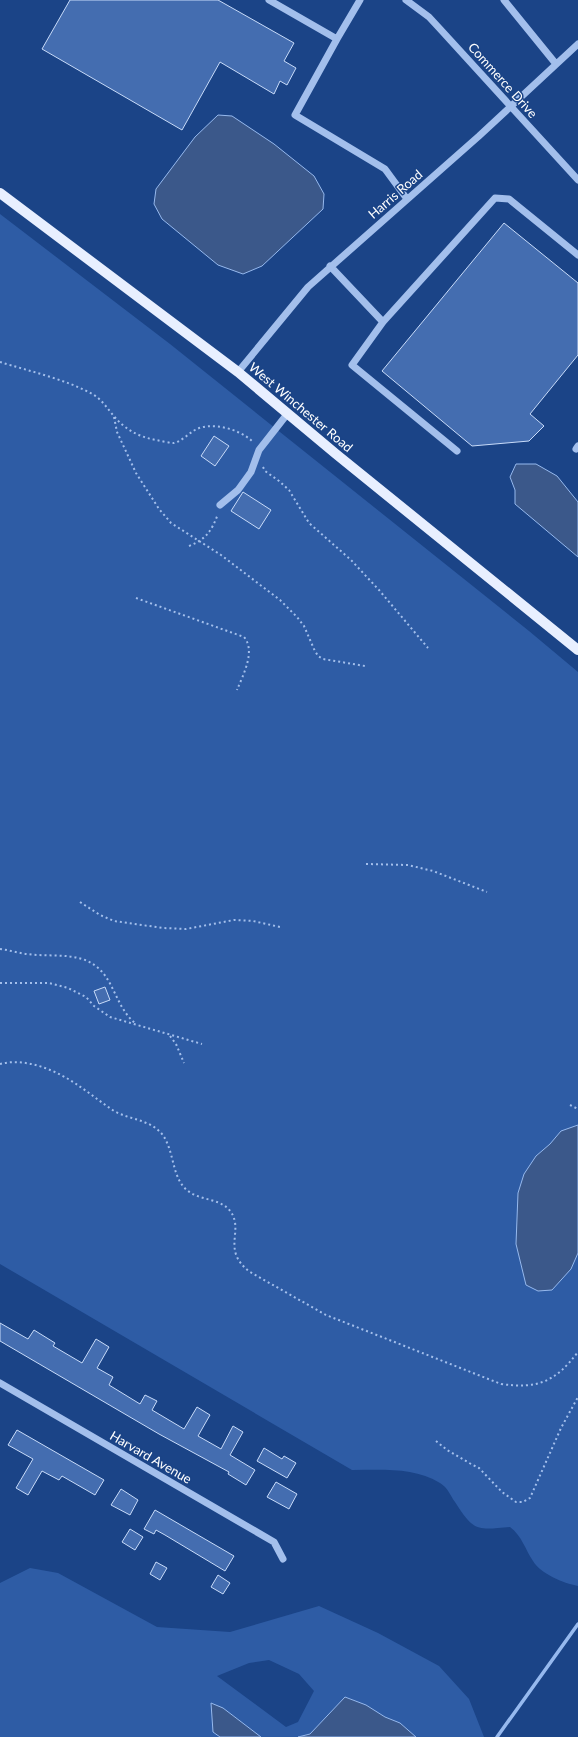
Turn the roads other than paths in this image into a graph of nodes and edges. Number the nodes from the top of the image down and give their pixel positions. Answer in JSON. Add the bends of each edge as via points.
{"nodes":[{"id":1,"x":270,"y":0,"type":"edge"},
{"id":2,"x":360,"y":0,"type":"edge"},
{"id":3,"x":406,"y":0,"type":"edge"},
{"id":4,"x":504,"y":0,"type":"edge"},
{"id":5,"x":337,"y":40,"type":"junction"},
{"id":6,"x":578,"y":44,"type":"edge"},
{"id":7,"x":556,"y":64,"type":"junction"},
{"id":8,"x":511,"y":106,"type":"junction"},
{"id":9,"x":578,"y":180,"type":"edge"},
{"id":10,"x":0,"y":193,"type":"edge"},
{"id":11,"x":407,"y":199,"type":"junction"},
{"id":12,"x":578,"y":255,"type":"edge"},
{"id":13,"x":330,"y":266,"type":"junction"},
{"id":14,"x":383,"y":322,"type":"junction"},
{"id":15,"x":238,"y":372,"type":"junction"},
{"id":16,"x":288,"y":414,"type":"junction"},
{"id":17,"x":457,"y":451,"type":"dead end"},
{"id":18,"x":220,"y":505,"type":"road end"},
{"id":19,"x":578,"y":650,"type":"edge"},
{"id":20,"x":0,"y":1383,"type":"edge"},
{"id":21,"x":283,"y":1559,"type":"dead end"}],
"edges":[{"from":1,"to":5,"type":"street"},
{"from":2,"to":5,"type":"street"},
{"from":3,"to":8,"type":"street","name":"Commerce Drive","via":[[442,30]]},
{"from":4,"to":7,"type":"street"},
{"from":5,"to":11,"type":"street","via":[[295,115],[385,169]]},
{"from":6,"to":7,"type":"street","name":"Harris Road"},
{"from":7,"to":8,"type":"street","name":"Harris Road"},
{"from":8,"to":9,"type":"street","name":"Commerce Drive"},
{"from":8,"to":11,"type":"street","name":"Harris Road"},
{"from":10,"to":15,"type":"main road","name":"West Winchester Road"},
{"from":11,"to":13,"type":"street","name":"Harris Road"},
{"from":12,"to":14,"type":"street","via":[[509,199],[495,198]]},
{"from":13,"to":14,"type":"street"},
{"from":13,"to":15,"type":"street","name":"Harris Road","via":[[308,287]]},
{"from":14,"to":17,"type":"street","via":[[352,365]]},
{"from":15,"to":16,"type":"main road","name":"West Winchester Road"},
{"from":16,"to":18,"type":"street","via":[[259,450],[251,472],[238,490]]},
{"from":16,"to":19,"type":"main road","name":"West Winchester Road"},
{"from":20,"to":21,"type":"street","name":"Harvard Avenue","via":[[274,1542]]}]}
